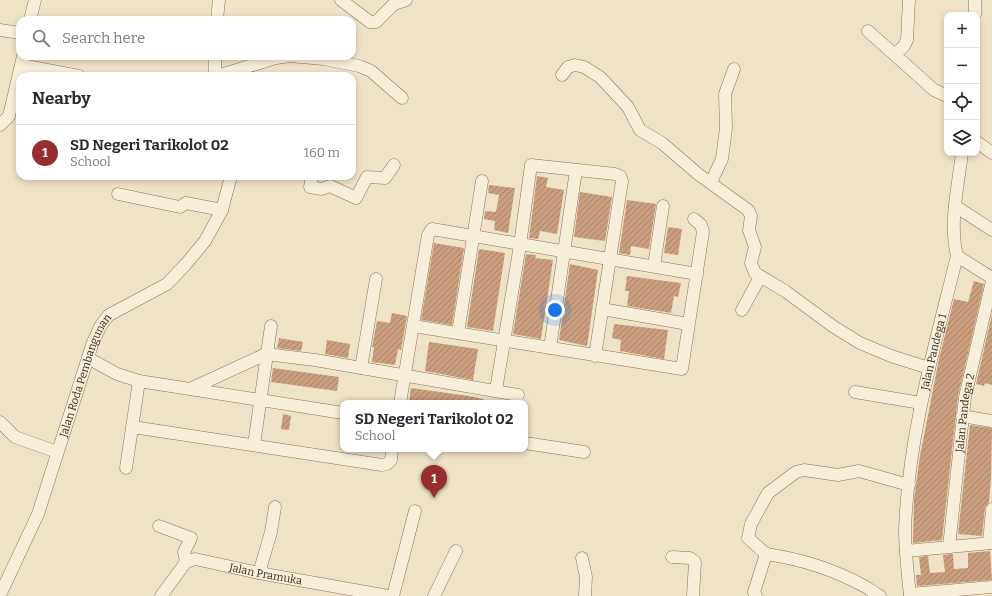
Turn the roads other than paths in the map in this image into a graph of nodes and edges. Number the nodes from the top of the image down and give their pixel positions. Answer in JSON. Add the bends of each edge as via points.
{"nodes":[{"id":1,"x":35,"y":0,"type":"edge"},
{"id":2,"x":219,"y":0,"type":"edge"},
{"id":3,"x":341,"y":0,"type":"edge"},
{"id":4,"x":406,"y":0,"type":"edge"},
{"id":5,"x":909,"y":0,"type":"edge"},
{"id":6,"x":975,"y":0,"type":"edge"},
{"id":7,"x":976,"y":12,"type":"edge"},
{"id":8,"x":31,"y":16,"type":"edge"},
{"id":9,"x":217,"y":16,"type":"edge"},
{"id":10,"x":0,"y":30,"type":"edge"},
{"id":11,"x":868,"y":31,"type":"dead end"},
{"id":12,"x":16,"y":32,"type":"edge"},
{"id":13,"x":895,"y":54,"type":"junction"},
{"id":14,"x":215,"y":60,"type":"edge"},
{"id":15,"x":269,"y":60,"type":"edge"},
{"id":16,"x":329,"y":60,"type":"edge"},
{"id":17,"x":22,"y":61,"type":"edge"},
{"id":18,"x":734,"y":69,"type":"dead end"},
{"id":19,"x":19,"y":72,"type":"edge"},
{"id":20,"x":64,"y":72,"type":"edge"},
{"id":21,"x":216,"y":72,"type":"edge"},
{"id":22,"x":229,"y":72,"type":"edge"},
{"id":23,"x":562,"y":75,"type":"dead end"},
{"id":24,"x":16,"y":86,"type":"edge"},
{"id":25,"x":944,"y":95,"type":"edge"},
{"id":26,"x":402,"y":98,"type":"dead end"},
{"id":27,"x":0,"y":125,"type":"edge"},
{"id":28,"x":980,"y":144,"type":"edge"},
{"id":29,"x":992,"y":153,"type":"edge"},
{"id":30,"x":962,"y":156,"type":"edge"},
{"id":31,"x":394,"y":165,"type":"dead end"},
{"id":32,"x":576,"y":170,"type":"junction"},
{"id":33,"x":230,"y":180,"type":"edge"},
{"id":34,"x":311,"y":180,"type":"edge"},
{"id":35,"x":482,"y":181,"type":"dead end"},
{"id":36,"x":711,"y":182,"type":"junction"},
{"id":37,"x":118,"y":194,"type":"dead end"},
{"id":38,"x":663,"y":206,"type":"dead end"},
{"id":39,"x":955,"y":206,"type":"junction"},
{"id":40,"x":222,"y":210,"type":"junction"},
{"id":41,"x":694,"y":219,"type":"dead end"},
{"id":42,"x":992,"y":230,"type":"edge"},
{"id":43,"x":474,"y":235,"type":"junction"},
{"id":44,"x":520,"y":245,"type":"junction"},
{"id":45,"x":562,"y":252,"type":"junction"},
{"id":46,"x":957,"y":256,"type":"junction"},
{"id":47,"x":609,"y":260,"type":"junction"},
{"id":48,"x":654,"y":266,"type":"junction"},
{"id":49,"x":697,"y":274,"type":"junction"},
{"id":50,"x":760,"y":277,"type":"junction"},
{"id":51,"x":992,"y":278,"type":"edge"},
{"id":52,"x":376,"y":279,"type":"dead end"},
{"id":53,"x":992,"y":281,"type":"edge"},
{"id":54,"x":602,"y":310,"type":"junction"},
{"id":55,"x":742,"y":310,"type":"dead end"},
{"id":56,"x":688,"y":324,"type":"junction"},
{"id":57,"x":272,"y":326,"type":"dead end"},
{"id":58,"x":413,"y":326,"type":"junction"},
{"id":59,"x":458,"y":333,"type":"junction"},
{"id":60,"x":505,"y":341,"type":"junction"},
{"id":61,"x":550,"y":348,"type":"junction"},
{"id":62,"x":266,"y":354,"type":"junction"},
{"id":63,"x":595,"y":356,"type":"junction"},
{"id":64,"x":88,"y":358,"type":"junction"},
{"id":65,"x":361,"y":368,"type":"junction"},
{"id":66,"x":929,"y":368,"type":"junction"},
{"id":67,"x":404,"y":375,"type":"junction"},
{"id":68,"x":139,"y":381,"type":"junction"},
{"id":69,"x":190,"y":389,"type":"junction"},
{"id":70,"x":496,"y":390,"type":"junction"},
{"id":71,"x":855,"y":392,"type":"dead end"},
{"id":72,"x":518,"y":394,"type":"dead end"},
{"id":73,"x":260,"y":399,"type":"junction"},
{"id":74,"x":400,"y":400,"type":"edge"},
{"id":75,"x":921,"y":404,"type":"junction"},
{"id":76,"x":340,"y":412,"type":"edge"},
{"id":77,"x":962,"y":416,"type":"junction"},
{"id":78,"x":992,"y":421,"type":"edge"},
{"id":79,"x":0,"y":422,"type":"edge"},
{"id":80,"x":133,"y":427,"type":"junction"},
{"id":81,"x":528,"y":443,"type":"edge"},
{"id":82,"x":254,"y":445,"type":"junction"},
{"id":83,"x":57,"y":452,"type":"junction"},
{"id":84,"x":392,"y":452,"type":"edge"},
{"id":85,"x":584,"y":452,"type":"dead end"},
{"id":86,"x":126,"y":468,"type":"dead end"},
{"id":87,"x":909,"y":485,"type":"junction"},
{"id":88,"x":275,"y":506,"type":"dead end"},
{"id":89,"x":992,"y":509,"type":"edge"},
{"id":90,"x":415,"y":510,"type":"dead end"},
{"id":91,"x":159,"y":526,"type":"dead end"},
{"id":92,"x":991,"y":543,"type":"edge"},
{"id":93,"x":950,"y":547,"type":"junction"},
{"id":94,"x":456,"y":551,"type":"dead end"},
{"id":95,"x":906,"y":551,"type":"junction"},
{"id":96,"x":766,"y":554,"type":"junction"},
{"id":97,"x":672,"y":557,"type":"dead end"},
{"id":98,"x":582,"y":558,"type":"dead end"},
{"id":99,"x":186,"y":562,"type":"junction"},
{"id":100,"x":259,"y":573,"type":"junction"},
{"id":101,"x":992,"y":587,"type":"edge"},
{"id":102,"x":362,"y":594,"type":"edge"},
{"id":103,"x":2,"y":595,"type":"edge"},
{"id":104,"x":910,"y":595,"type":"edge"},
{"id":105,"x":161,"y":596,"type":"edge"},
{"id":106,"x":388,"y":596,"type":"edge"},
{"id":107,"x":393,"y":596,"type":"edge"},
{"id":108,"x":434,"y":596,"type":"edge"},
{"id":109,"x":585,"y":596,"type":"edge"},
{"id":110,"x":693,"y":596,"type":"edge"},
{"id":111,"x":756,"y":596,"type":"edge"},
{"id":112,"x":880,"y":596,"type":"edge"}],
"edges":[{"from":1,"to":8,"type":"street"},
{"from":2,"to":9,"type":"street"},
{"from":3,"to":4,"type":"street","via":[[370,22],[376,22],[394,4]]},
{"from":5,"to":13,"type":"street","via":[[907,40]]},
{"from":6,"to":7,"type":"street"},
{"from":10,"to":12,"type":"street"},
{"from":11,"to":13,"type":"street"},
{"from":13,"to":25,"type":"street","via":[[934,90]]},
{"from":14,"to":21,"type":"street"},
{"from":15,"to":22,"type":"street"},
{"from":16,"to":26,"type":"street","via":[[371,71]]},
{"from":17,"to":19,"type":"street"},
{"from":17,"to":20,"type":"street"},
{"from":18,"to":36,"type":"street","via":[[724,94],[726,128],[722,159]]},
{"from":23,"to":36,"type":"street","via":[[568,67],[575,65],[584,67],[600,77],[628,107],[640,130]]},
{"from":24,"to":27,"type":"street","via":[[9,116]]},
{"from":28,"to":29,"type":"street"},
{"from":30,"to":39,"type":"street","name":"Jalan Pandega 1"},
{"from":31,"to":34,"type":"street","via":[[385,178],[368,177],[356,198],[330,186],[322,189],[310,187]]},
{"from":32,"to":44,"type":"street","via":[[530,165]]},
{"from":32,"to":45,"type":"street"},
{"from":32,"to":47,"type":"street","via":[[615,174],[620,176],[622,181]]},
{"from":33,"to":40,"type":"street","name":"Jalan Roda Pembangunan"},
{"from":35,"to":43,"type":"street"},
{"from":36,"to":50,"type":"street","via":[[750,213],[749,230],[755,247],[751,263],[755,273]]},
{"from":37,"to":40,"type":"street","via":[[180,207],[186,203]]},
{"from":38,"to":48,"type":"street"},
{"from":39,"to":42,"type":"street"},
{"from":39,"to":46,"type":"street","name":"Jalan Pandega 1","via":[[953,240]]},
{"from":40,"to":64,"type":"street","name":"Jalan Roda Pembangunan","via":[[205,241],[167,284],[109,315],[100,326]]},
{"from":41,"to":49,"type":"street","via":[[701,225],[703,232]]},
{"from":43,"to":44,"type":"street"},
{"from":43,"to":58,"type":"street","via":[[435,228],[429,231]]},
{"from":43,"to":59,"type":"street"},
{"from":44,"to":45,"type":"street"},
{"from":44,"to":60,"type":"street"},
{"from":45,"to":47,"type":"street"},
{"from":45,"to":61,"type":"street"},
{"from":46,"to":51,"type":"street"},
{"from":46,"to":66,"type":"street","name":"Jalan Pandega 1"},
{"from":47,"to":48,"type":"street"},
{"from":47,"to":54,"type":"street"},
{"from":48,"to":49,"type":"street"},
{"from":49,"to":56,"type":"street"},
{"from":50,"to":55,"type":"street"},
{"from":50,"to":66,"type":"street","via":[[785,290],[860,343]]},
{"from":52,"to":65,"type":"street"},
{"from":53,"to":77,"type":"street","name":"Jalan Pandega 2"},
{"from":54,"to":56,"type":"street"},
{"from":54,"to":63,"type":"street"},
{"from":56,"to":63,"type":"street","via":[[682,369]]},
{"from":57,"to":62,"type":"street"},
{"from":58,"to":59,"type":"street"},
{"from":58,"to":67,"type":"street"},
{"from":59,"to":60,"type":"street"},
{"from":60,"to":61,"type":"street"},
{"from":60,"to":70,"type":"street"},
{"from":61,"to":63,"type":"street"},
{"from":62,"to":65,"type":"street"},
{"from":62,"to":69,"type":"street"},
{"from":62,"to":73,"type":"street"},
{"from":64,"to":68,"type":"street","via":[[117,374]]},
{"from":64,"to":83,"type":"street","name":"Jalan Roda Pembangunan"},
{"from":65,"to":67,"type":"street"},
{"from":66,"to":75,"type":"street","name":"Jalan Pandega 1"},
{"from":67,"to":70,"type":"street"},
{"from":67,"to":74,"type":"street"},
{"from":68,"to":69,"type":"street"},
{"from":68,"to":80,"type":"street"},
{"from":69,"to":73,"type":"street"},
{"from":70,"to":72,"type":"street"},
{"from":71,"to":75,"type":"street"},
{"from":73,"to":76,"type":"street"},
{"from":73,"to":82,"type":"street"},
{"from":75,"to":87,"type":"street","name":"Jalan Pandega 1"},
{"from":77,"to":78,"type":"street"},
{"from":77,"to":93,"type":"street","name":"Jalan Pandega 2"},
{"from":79,"to":83,"type":"street","via":[[15,437]]},
{"from":80,"to":82,"type":"street"},
{"from":80,"to":86,"type":"street"},
{"from":81,"to":85,"type":"street"},
{"from":82,"to":84,"type":"street","via":[[382,465],[391,460]]},
{"from":83,"to":103,"type":"street","name":"Jalan Roda Pembangunan","via":[[38,514]]},
{"from":87,"to":95,"type":"street","name":"Jalan Pandega 1"},
{"from":87,"to":96,"type":"street","via":[[859,471],[838,475],[804,470],[796,472],[768,493],[750,526],[748,538]]},
{"from":88,"to":100,"type":"street","via":[[271,532]]},
{"from":89,"to":92,"type":"street"},
{"from":90,"to":107,"type":"street"},
{"from":91,"to":99,"type":"street","via":[[191,538],[184,552]]},
{"from":92,"to":93,"type":"street"},
{"from":93,"to":95,"type":"street"},
{"from":94,"to":108,"type":"street"},
{"from":95,"to":104,"type":"street","name":"Jalan Pandega 1"},
{"from":96,"to":111,"type":"street","via":[[754,592]]},
{"from":96,"to":112,"type":"street","via":[[818,564],[865,586]]},
{"from":97,"to":110,"type":"street","via":[[693,559],[695,562]]},
{"from":98,"to":109,"type":"street","via":[[586,577]]},
{"from":99,"to":100,"type":"street","name":"Jalan Pramuka","via":[[195,559]]},
{"from":99,"to":105,"type":"street"},
{"from":100,"to":102,"type":"street","name":"Jalan Pramuka"},
{"from":101,"to":104,"type":"street"},
{"from":102,"to":106,"type":"street","name":"Jalan Pramuka"}]}
